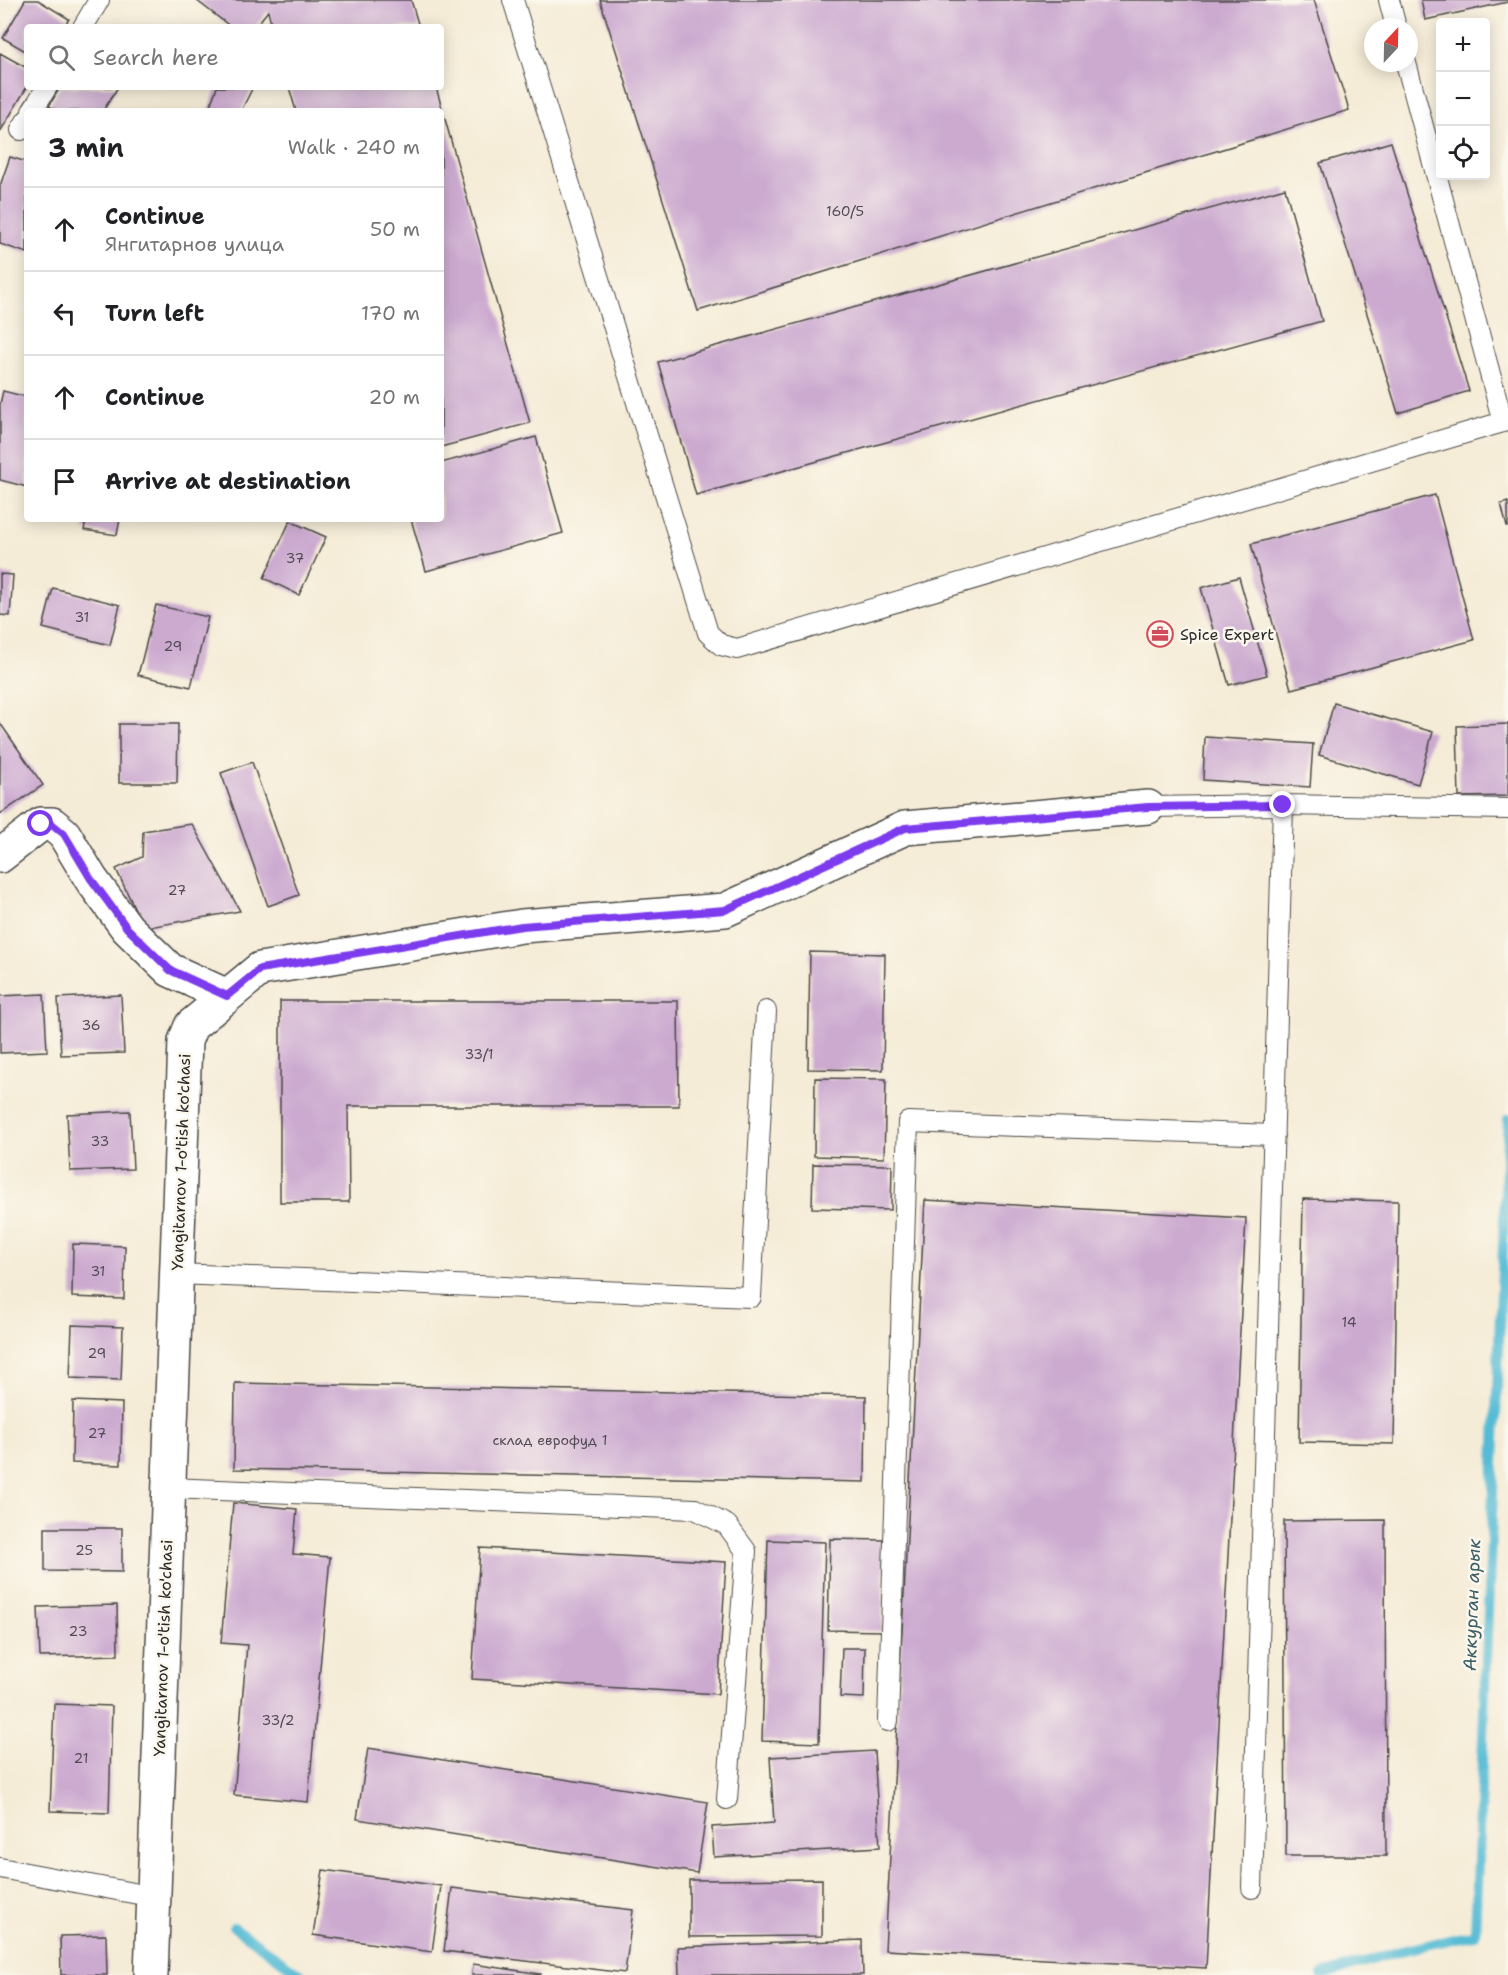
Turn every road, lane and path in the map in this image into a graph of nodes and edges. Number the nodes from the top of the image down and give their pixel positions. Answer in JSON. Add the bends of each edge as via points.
{"nodes":[{"id":1,"x":99,"y":0,"type":"edge"},
{"id":2,"x":513,"y":0,"type":"edge"},
{"id":3,"x":1389,"y":0,"type":"edge"},
{"id":4,"x":1394,"y":18,"type":"edge"},
{"id":5,"x":85,"y":24,"type":"edge"},
{"id":6,"x":1409,"y":72,"type":"edge"},
{"id":7,"x":45,"y":90,"type":"edge"},
{"id":8,"x":34,"y":108,"type":"edge"},
{"id":9,"x":1506,"y":422,"type":"edge"},
{"id":10,"x":1283,"y":805,"type":"junction"},
{"id":11,"x":1148,"y":807,"type":"joint"},
{"id":12,"x":1508,"y":809,"type":"edge"},
{"id":13,"x":0,"y":856,"type":"edge"},
{"id":14,"x":227,"y":996,"type":"junction"},
{"id":15,"x":766,"y":1011,"type":"dead end"},
{"id":16,"x":1274,"y":1135,"type":"junction"},
{"id":17,"x":177,"y":1274,"type":"junction"},
{"id":18,"x":168,"y":1488,"type":"junction"},
{"id":19,"x":888,"y":1721,"type":"dead end"},
{"id":20,"x":727,"y":1799,"type":"dead end"},
{"id":21,"x":0,"y":1868,"type":"edge"},
{"id":22,"x":1252,"y":1888,"type":"dead end"},
{"id":23,"x":153,"y":1897,"type":"junction"},
{"id":24,"x":151,"y":1975,"type":"edge"}],
"edges":[{"from":1,"to":5,"type":"lane"},
{"from":2,"to":9,"type":"lane","via":[[708,633],[722,645],[736,649]]},
{"from":3,"to":4,"type":"lane"},
{"from":6,"to":9,"type":"lane"},
{"from":7,"to":8,"type":"lane"},
{"from":10,"to":11,"type":"lane"},
{"from":10,"to":12,"type":"lane"},
{"from":10,"to":16,"type":"lane"},
{"from":11,"to":14,"type":"street","name":"Yangitarnov 1-o'tish ko'chasi","via":[[905,828],[725,910],[522,926],[260,969]]},
{"from":13,"to":14,"type":"street","via":[[41,824],[52,824],[64,834],[91,879],[134,935],[170,970]]},
{"from":14,"to":17,"type":"street","name":"Yangitarnov 1-o'tish ko'chasi","via":[[191,1026],[185,1041]]},
{"from":15,"to":17,"type":"lane","via":[[750,1297]]},
{"from":16,"to":19,"type":"lane","via":[[908,1122]]},
{"from":16,"to":22,"type":"lane"},
{"from":17,"to":18,"type":"street","name":"Yangitarnov 1-o'tish ko'chasi"},
{"from":18,"to":20,"type":"lane","via":[[695,1509],[727,1525],[746,1551]]},
{"from":18,"to":23,"type":"street","name":"Yangitarnov 1-o'tish ko'chasi"},
{"from":21,"to":23,"type":"lane"},
{"from":23,"to":24,"type":"street","name":"Yangitarnov 1-o'tish ko'chasi"}]}
